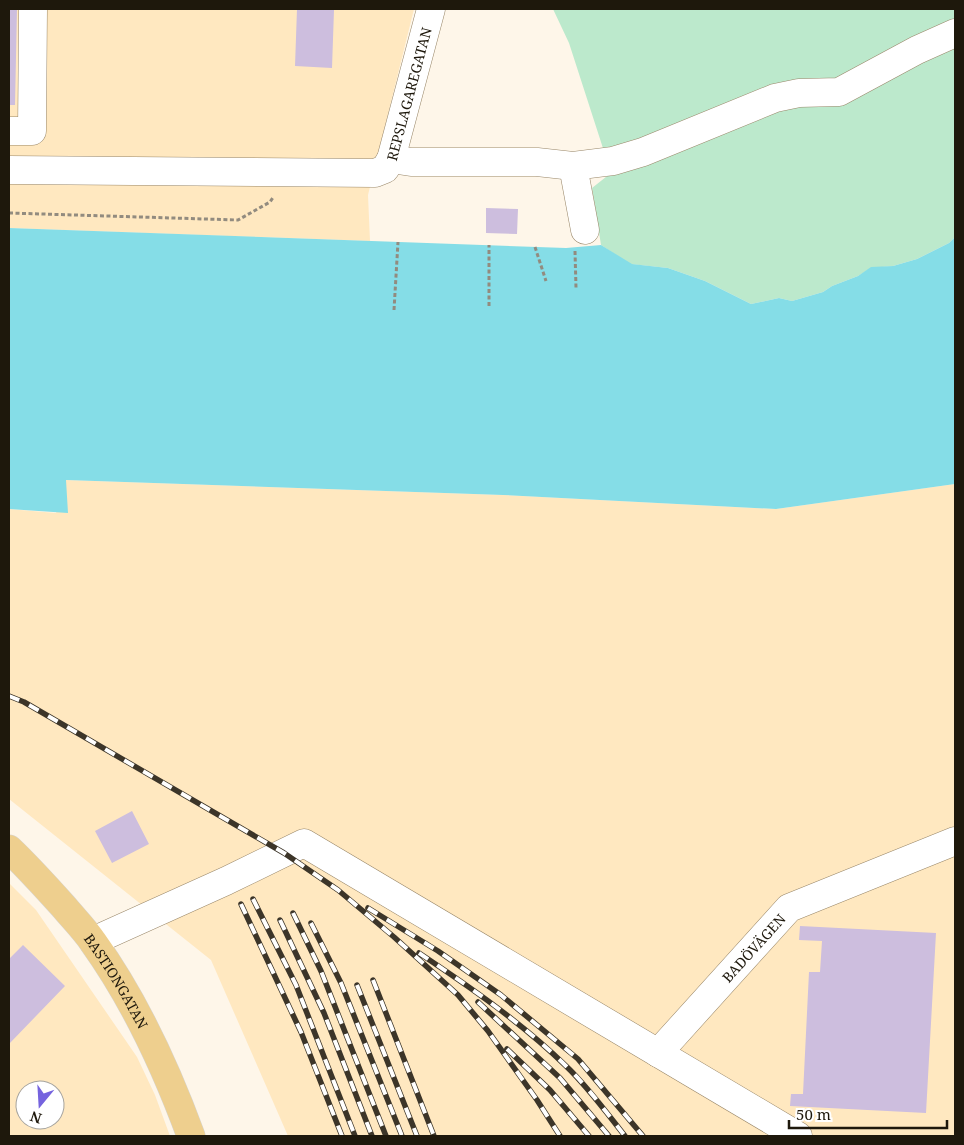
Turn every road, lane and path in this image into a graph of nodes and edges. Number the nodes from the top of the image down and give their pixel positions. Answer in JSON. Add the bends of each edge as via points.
{"nodes":[{"id":1,"x":33,"y":9,"type":"edge"},
{"id":2,"x":431,"y":9,"type":"edge"},
{"id":3,"x":955,"y":32,"type":"edge"},
{"id":4,"x":9,"y":130,"type":"edge"},
{"id":5,"x":391,"y":159,"type":"junction"},
{"id":6,"x":573,"y":166,"type":"junction"},
{"id":7,"x":9,"y":170,"type":"edge"},
{"id":8,"x":287,"y":172,"type":"junction"},
{"id":9,"x":9,"y":213,"type":"edge"},
{"id":10,"x":580,"y":239,"type":"joint"},
{"id":11,"x":398,"y":242,"type":"dead end"},
{"id":12,"x":489,"y":245,"type":"dead end"},
{"id":13,"x":535,"y":247,"type":"dead end"},
{"id":14,"x":546,"y":281,"type":"dead end"},
{"id":15,"x":576,"y":288,"type":"dead end"},
{"id":16,"x":489,"y":306,"type":"dead end"},
{"id":17,"x":394,"y":310,"type":"dead end"},
{"id":18,"x":955,"y":841,"type":"edge"},
{"id":19,"x":9,"y":849,"type":"edge"},
{"id":20,"x":93,"y":941,"type":"junction"},
{"id":21,"x":658,"y":1053,"type":"junction"},
{"id":22,"x":191,"y":1136,"type":"edge"},
{"id":23,"x":798,"y":1136,"type":"edge"}],
"edges":[{"from":1,"to":4,"type":"street","via":[[32,130]]},
{"from":2,"to":5,"type":"street","name":"REPSLAGAREGATAN"},
{"from":3,"to":6,"type":"street","via":[[839,92],[799,92],[775,98],[643,152],[613,161]]},
{"from":5,"to":6,"type":"street","via":[[411,162],[537,162]]},
{"from":5,"to":8,"type":"street","name":"REPSLAGAREGATAN","via":[[385,169],[375,173]]},
{"from":6,"to":10,"type":"street"},
{"from":7,"to":8,"type":"street","name":"REPSLAGAREGATAN"},
{"from":8,"to":9,"type":"path","via":[[270,202],[238,220]]},
{"from":10,"to":15,"type":"path"},
{"from":11,"to":17,"type":"path"},
{"from":12,"to":16,"type":"path"},
{"from":13,"to":14,"type":"path"},
{"from":18,"to":21,"type":"street","name":"BADÖVÄGEN","via":[[789,908]]},
{"from":19,"to":20,"type":"main road","name":"BASTIONGATAN"},
{"from":20,"to":21,"type":"street","via":[[304,843]]},
{"from":20,"to":22,"type":"main road","name":"BASTIONGATAN","via":[[131,1001],[159,1055]]},
{"from":21,"to":23,"type":"street"}]}
